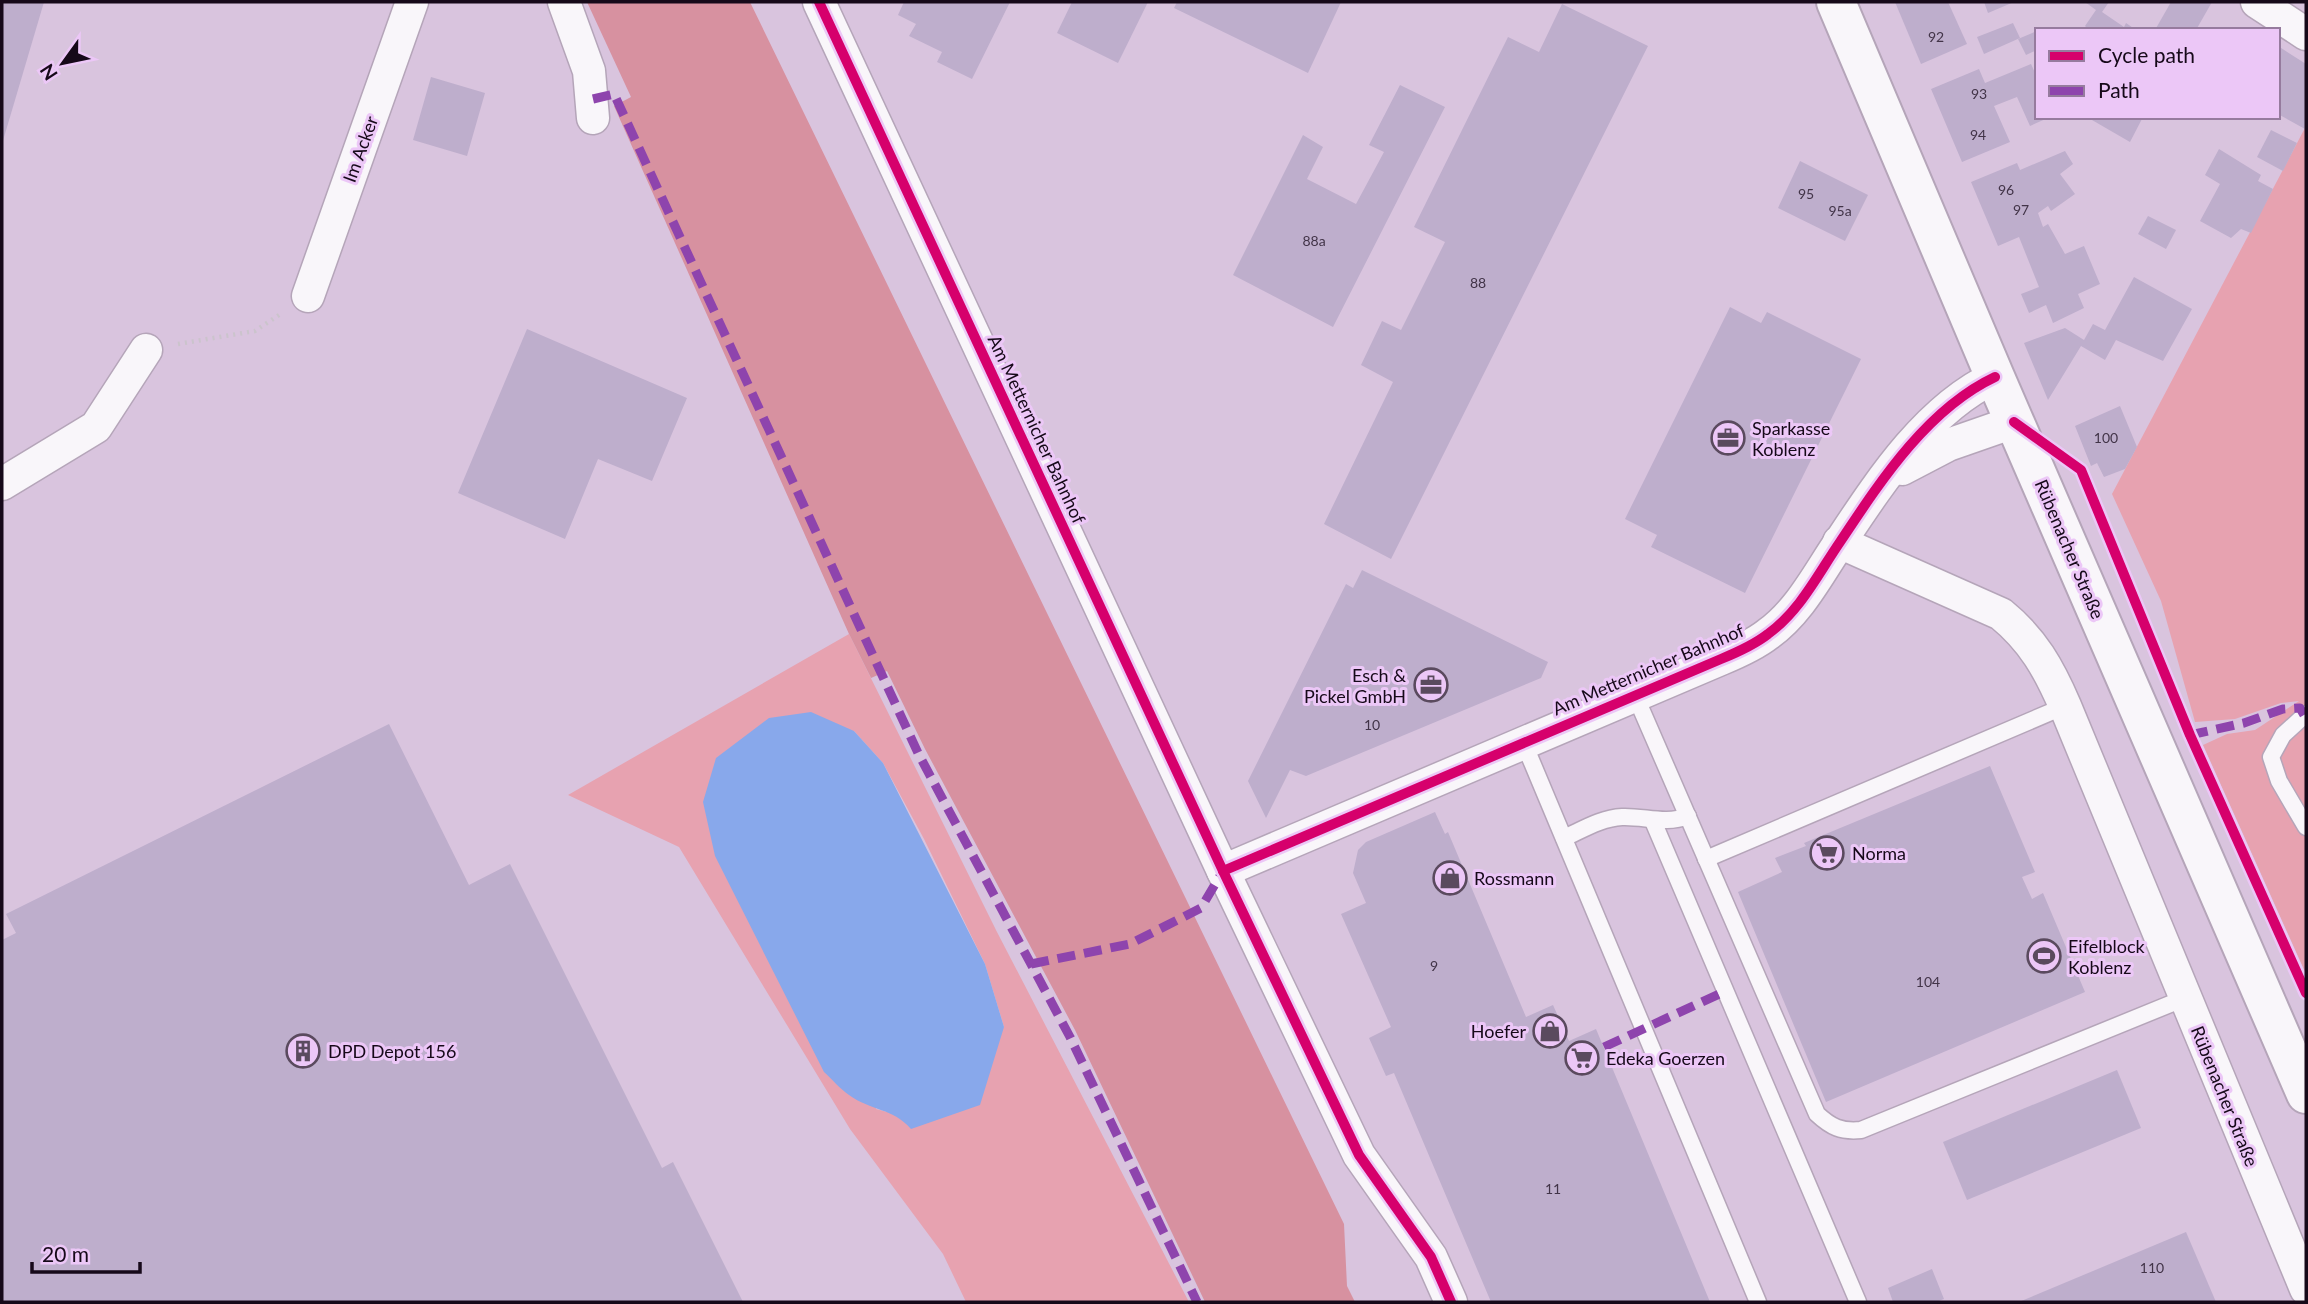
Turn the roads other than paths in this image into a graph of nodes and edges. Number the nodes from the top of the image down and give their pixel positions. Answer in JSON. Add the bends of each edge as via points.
{"nodes":[{"id":1,"x":412,"y":2,"type":"edge"},
{"id":2,"x":564,"y":2,"type":"edge"},
{"id":3,"x":819,"y":2,"type":"edge"},
{"id":4,"x":1836,"y":2,"type":"edge"},
{"id":5,"x":2257,"y":2,"type":"edge"},
{"id":6,"x":2306,"y":34,"type":"edge"},
{"id":7,"x":593,"y":118,"type":"dead end"},
{"id":8,"x":308,"y":296,"type":"road end"},
{"id":9,"x":146,"y":350,"type":"road end"},
{"id":10,"x":1995,"y":377,"type":"junction"},
{"id":11,"x":2014,"y":422,"type":"junction"},
{"id":12,"x":1886,"y":479,"type":"junction"},
{"id":13,"x":2,"y":484,"type":"edge"},
{"id":14,"x":1839,"y":542,"type":"junction"},
{"id":15,"x":1635,"y":695,"type":"junction"},
{"id":16,"x":2065,"y":706,"type":"junction"},
{"id":17,"x":2306,"y":714,"type":"edge"},
{"id":18,"x":1523,"y":741,"type":"junction"},
{"id":19,"x":1688,"y":816,"type":"junction"},
{"id":20,"x":1653,"y":821,"type":"junction"},
{"id":21,"x":2306,"y":827,"type":"edge"},
{"id":22,"x":1564,"y":838,"type":"junction"},
{"id":23,"x":1706,"y":859,"type":"junction"},
{"id":24,"x":1223,"y":871,"type":"junction"},
{"id":25,"x":2185,"y":998,"type":"junction"},
{"id":26,"x":2306,"y":1094,"type":"edge"},
{"id":27,"x":2306,"y":1289,"type":"edge"},
{"id":28,"x":1451,"y":1302,"type":"edge"},
{"id":29,"x":1758,"y":1302,"type":"edge"},
{"id":30,"x":1858,"y":1302,"type":"edge"}],
"edges":[{"from":1,"to":8,"type":"street","name":"Im Acker"},
{"from":2,"to":7,"type":"street","via":[[589,71]]},
{"from":3,"to":24,"type":"street","name":"Am Metternicher Bahnhof"},
{"from":4,"to":10,"type":"main road","name":"Rübenacher Straße"},
{"from":5,"to":6,"type":"street"},
{"from":9,"to":13,"type":"street","via":[[96,427]]},
{"from":10,"to":11,"type":"main road","name":"Rübenacher Straße"},
{"from":10,"to":12,"type":"street","name":"Am Metternicher Bahnhof","via":[[1951,404]]},
{"from":11,"to":12,"type":"street","name":"Am Metternicher Bahnhof","via":[[1948,445]]},
{"from":11,"to":26,"type":"main road","name":"Rübenacher Straße"},
{"from":12,"to":14,"type":"street","name":"Am Metternicher Bahnhof"},
{"from":14,"to":15,"type":"street","name":"Am Metternicher Bahnhof","via":[[1811,588],[1769,634]]},
{"from":14,"to":16,"type":"street","name":"Rübenacher Straße","via":[[2001,614],[2038,652]]},
{"from":15,"to":18,"type":"street","name":"Am Metternicher Bahnhof"},
{"from":15,"to":19,"type":"lane"},
{"from":16,"to":23,"type":"lane"},
{"from":16,"to":25,"type":"street","name":"Rübenacher Straße"},
{"from":17,"to":21,"type":"lane","via":[[2283,735],[2271,757]]},
{"from":18,"to":22,"type":"lane"},
{"from":18,"to":24,"type":"street","name":"Am Metternicher Bahnhof"},
{"from":19,"to":20,"type":"lane"},
{"from":19,"to":23,"type":"lane"},
{"from":20,"to":22,"type":"lane","via":[[1605,820]]},
{"from":20,"to":30,"type":"lane"},
{"from":22,"to":29,"type":"lane"},
{"from":23,"to":25,"type":"lane","via":[[1817,1114],[1844,1132],[1861,1130]]},
{"from":24,"to":28,"type":"street","name":"Am Metternicher Bahnhof","via":[[1359,1155],[1431,1256]]},
{"from":25,"to":27,"type":"street","name":"Rübenacher Straße"}]}
